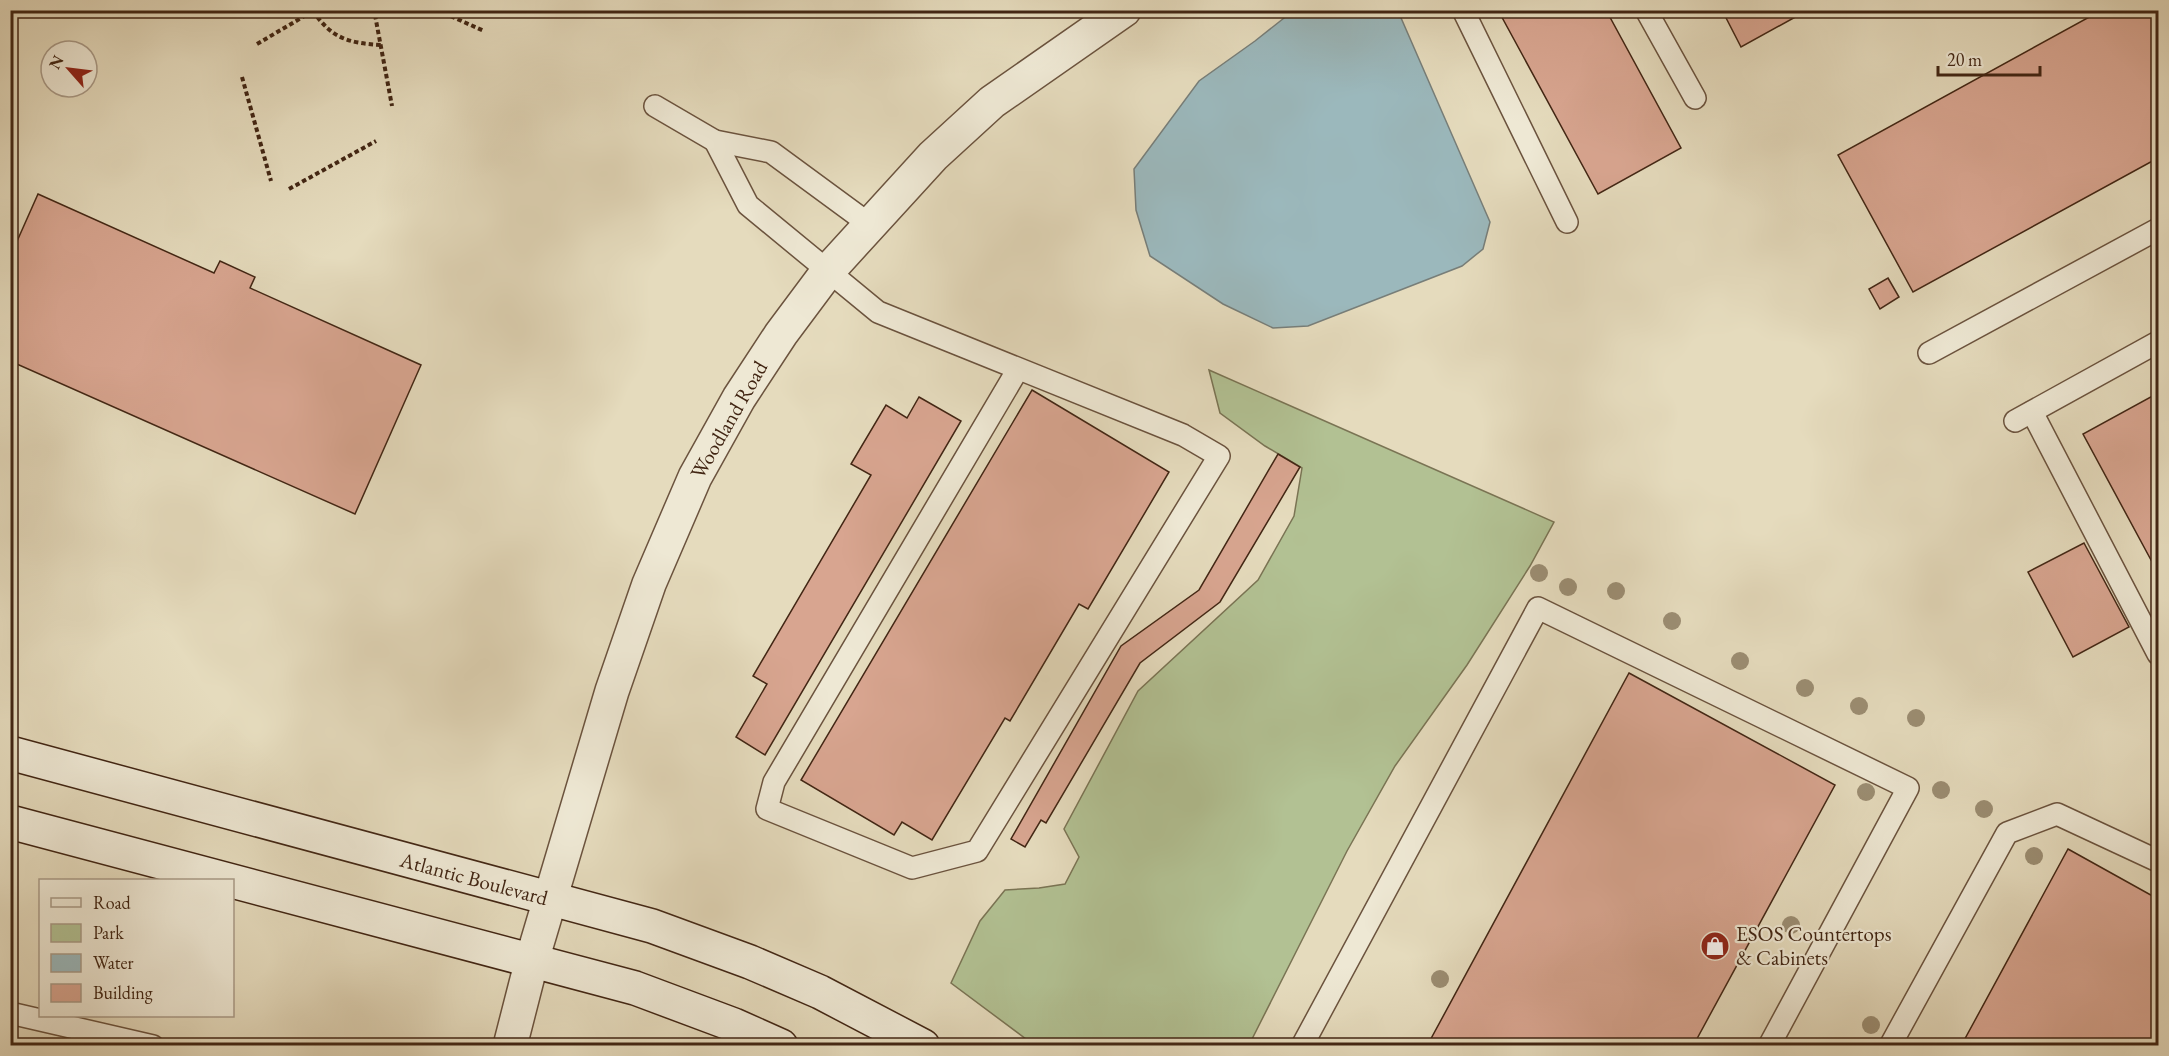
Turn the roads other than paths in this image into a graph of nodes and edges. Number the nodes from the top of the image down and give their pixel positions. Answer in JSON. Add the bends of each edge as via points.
{"nodes":[{"id":1,"x":1124,"y":10,"type":"edge"},
{"id":2,"x":1463,"y":10,"type":"edge"},
{"id":3,"x":1646,"y":10,"type":"edge"},
{"id":4,"x":1695,"y":98,"type":"dead end"},
{"id":5,"x":655,"y":106,"type":"dead end"},
{"id":6,"x":715,"y":141,"type":"junction"},
{"id":7,"x":1567,"y":222,"type":"dead end"},
{"id":8,"x":869,"y":224,"type":"junction"},
{"id":9,"x":2158,"y":229,"type":"edge"},
{"id":10,"x":828,"y":271,"type":"junction"},
{"id":11,"x":2158,"y":342,"type":"edge"},
{"id":12,"x":1929,"y":353,"type":"dead end"},
{"id":13,"x":1018,"y":369,"type":"junction"},
{"id":14,"x":2158,"y":654,"type":"edge"},
{"id":15,"x":10,"y":753,"type":"edge"},
{"id":16,"x":10,"y":822,"type":"edge"},
{"id":17,"x":2158,"y":861,"type":"edge"},
{"id":18,"x":226,"y":879,"type":"edge"},
{"id":19,"x":234,"y":881,"type":"edge"},
{"id":20,"x":550,"y":900,"type":"junction"},
{"id":21,"x":532,"y":960,"type":"junction"},
{"id":22,"x":10,"y":1013,"type":"edge"},
{"id":23,"x":153,"y":1046,"type":"edge"},
{"id":24,"x":510,"y":1046,"type":"edge"},
{"id":25,"x":781,"y":1046,"type":"edge"},
{"id":26,"x":923,"y":1046,"type":"edge"},
{"id":27,"x":1302,"y":1046,"type":"edge"},
{"id":28,"x":1769,"y":1046,"type":"edge"},
{"id":29,"x":1890,"y":1046,"type":"edge"}],
"edges":[{"from":1,"to":8,"type":"main road","name":"Woodland Road","via":[[993,102],[933,156]]},
{"from":2,"to":7,"type":"lane"},
{"from":3,"to":4,"type":"lane"},
{"from":5,"to":6,"type":"lane"},
{"from":6,"to":8,"type":"lane","via":[[771,153]]},
{"from":6,"to":10,"type":"lane","via":[[748,204]]},
{"from":8,"to":10,"type":"main road","name":"Woodland Road"},
{"from":9,"to":12,"type":"lane"},
{"from":10,"to":13,"type":"lane","via":[[878,312]]},
{"from":10,"to":20,"type":"main road","name":"Woodland Road","via":[[739,398],[695,477],[648,584]]},
{"from":11,"to":14,"type":"lane","via":[[2023,417]]},
{"from":13,"to":13,"type":"lane","via":[[774,782],[767,809],[912,868],[977,851],[1219,456],[1183,435]]},
{"from":15,"to":20,"type":"main road","name":"Atlantic Boulevard"},
{"from":16,"to":18,"type":"main road"},
{"from":17,"to":29,"type":"lane","via":[[2057,814],[2007,833]]},
{"from":19,"to":21,"type":"main road"},
{"from":20,"to":21,"type":"main road","name":"Woodland Road"},
{"from":20,"to":26,"type":"main road","name":"Atlantic Boulevard","via":[[652,926],[750,962],[820,992]]},
{"from":21,"to":24,"type":"main road","name":"Woodland Road"},
{"from":21,"to":25,"type":"main road","via":[[635,988],[734,1024]]},
{"from":22,"to":23,"type":"lane"},
{"from":27,"to":28,"type":"lane","via":[[1538,608],[1908,788]]}]}
